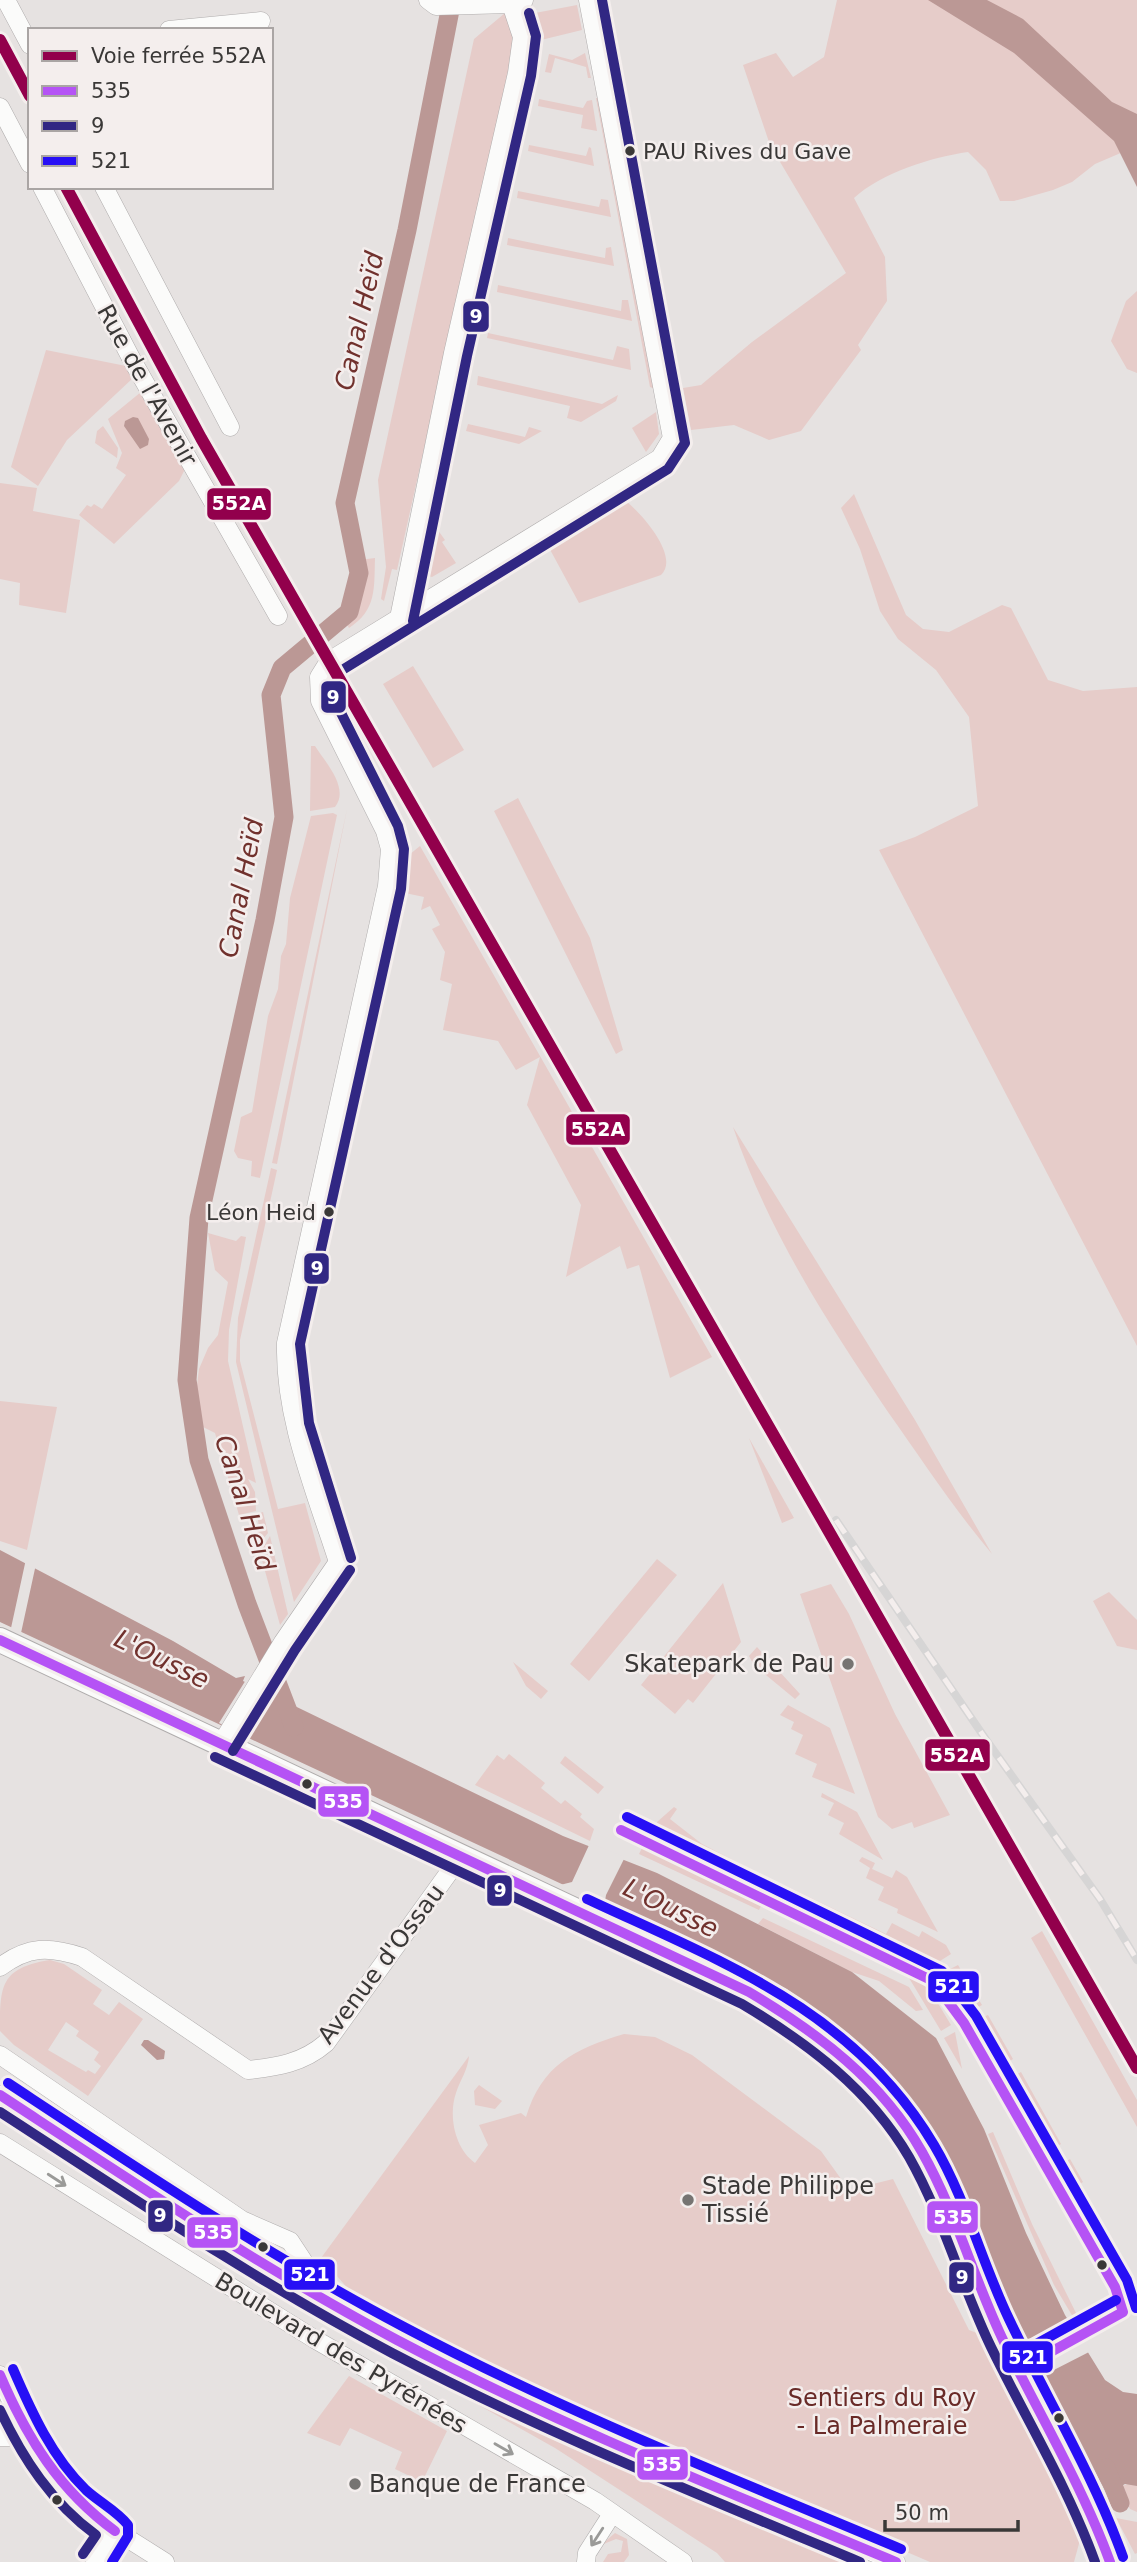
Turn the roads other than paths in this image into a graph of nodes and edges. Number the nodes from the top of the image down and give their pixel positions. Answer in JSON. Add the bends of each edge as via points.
{"nodes":[{"id":1,"x":6,"y":0,"type":"edge"},
{"id":2,"x":588,"y":0,"type":"edge"},
{"id":3,"x":517,"y":2,"type":"edge"},
{"id":4,"x":432,"y":3,"type":"edge"},
{"id":5,"x":261,"y":21,"type":"dead end"},
{"id":6,"x":189,"y":28,"type":"edge"},
{"id":7,"x":28,"y":42,"type":"edge"},
{"id":8,"x":0,"y":107,"type":"edge"},
{"id":9,"x":28,"y":160,"type":"edge"},
{"id":10,"x":43,"y":189,"type":"edge"},
{"id":11,"x":105,"y":189,"type":"edge"},
{"id":12,"x":230,"y":427,"type":"dead end"},
{"id":13,"x":278,"y":616,"type":"dead end"},
{"id":14,"x":399,"y":618,"type":"junction"},
{"id":15,"x":0,"y":1640,"type":"edge"},
{"id":16,"x":225,"y":1736,"type":"junction"},
{"id":17,"x":456,"y":1854,"type":"junction"},
{"id":18,"x":0,"y":1967,"type":"edge"},
{"id":19,"x":0,"y":2055,"type":"edge"},
{"id":20,"x":0,"y":2095,"type":"edge"},
{"id":21,"x":0,"y":2143,"type":"edge"},
{"id":22,"x":306,"y":2289,"type":"junction"},
{"id":23,"x":0,"y":2375,"type":"edge"},
{"id":24,"x":0,"y":2437,"type":"edge"},
{"id":25,"x":26,"y":2437,"type":"junction"},
{"id":26,"x":612,"y":2514,"type":"junction"},
{"id":27,"x":115,"y":2531,"type":"junction"},
{"id":28,"x":95,"y":2562,"type":"edge"},
{"id":29,"x":165,"y":2562,"type":"edge"},
{"id":30,"x":586,"y":2562,"type":"edge"},
{"id":31,"x":683,"y":2562,"type":"edge"},
{"id":32,"x":896,"y":2562,"type":"edge"},
{"id":33,"x":1110,"y":2562,"type":"edge"}],
"edges":[{"from":1,"to":7,"type":"street"},
{"from":2,"to":14,"type":"street","via":[[672,438],[660,458]]},
{"from":3,"to":4,"type":"street"},
{"from":3,"to":14,"type":"street","via":[[522,37],[517,73]]},
{"from":5,"to":6,"type":"street"},
{"from":8,"to":9,"type":"street"},
{"from":10,"to":13,"type":"street","name":"Rue de l'Avenir","via":[[132,360]]},
{"from":11,"to":12,"type":"street"},
{"from":14,"to":16,"type":"street","via":[[329,661],[318,687],[320,701],[390,849],[387,886],[286,1343],[285,1378],[295,1426],[338,1562]]},
{"from":15,"to":16,"type":"main road"},
{"from":16,"to":17,"type":"main road"},
{"from":17,"to":18,"type":"street","name":"Avenue d'Ossau","via":[[450,1871],[326,2043],[288,2064],[248,2070],[70,1953],[37,1948]]},
{"from":17,"to":33,"type":"main road","via":[[749,1992],[819,2035],[857,2067],[900,2118],[922,2153],[1018,2370],[1087,2500]]},
{"from":19,"to":22,"type":"street","via":[[242,2220],[290,2241],[313,2276]]},
{"from":20,"to":22,"type":"street","via":[[211,2233]]},
{"from":21,"to":26,"type":"street","name":"Boulevard des Pyrénées","one_way":true,"via":[[293,2326]]},
{"from":22,"to":32,"type":"street","via":[[455,2370],[550,2414]]},
{"from":23,"to":25,"type":"street"},
{"from":24,"to":25,"type":"street"},
{"from":25,"to":27,"type":"street","via":[[84,2511]]},
{"from":26,"to":30,"type":"street","one_way":true},
{"from":26,"to":31,"type":"street","name":"Boulevard des Pyrénées"},
{"from":27,"to":28,"type":"street"},
{"from":27,"to":29,"type":"street"}]}
